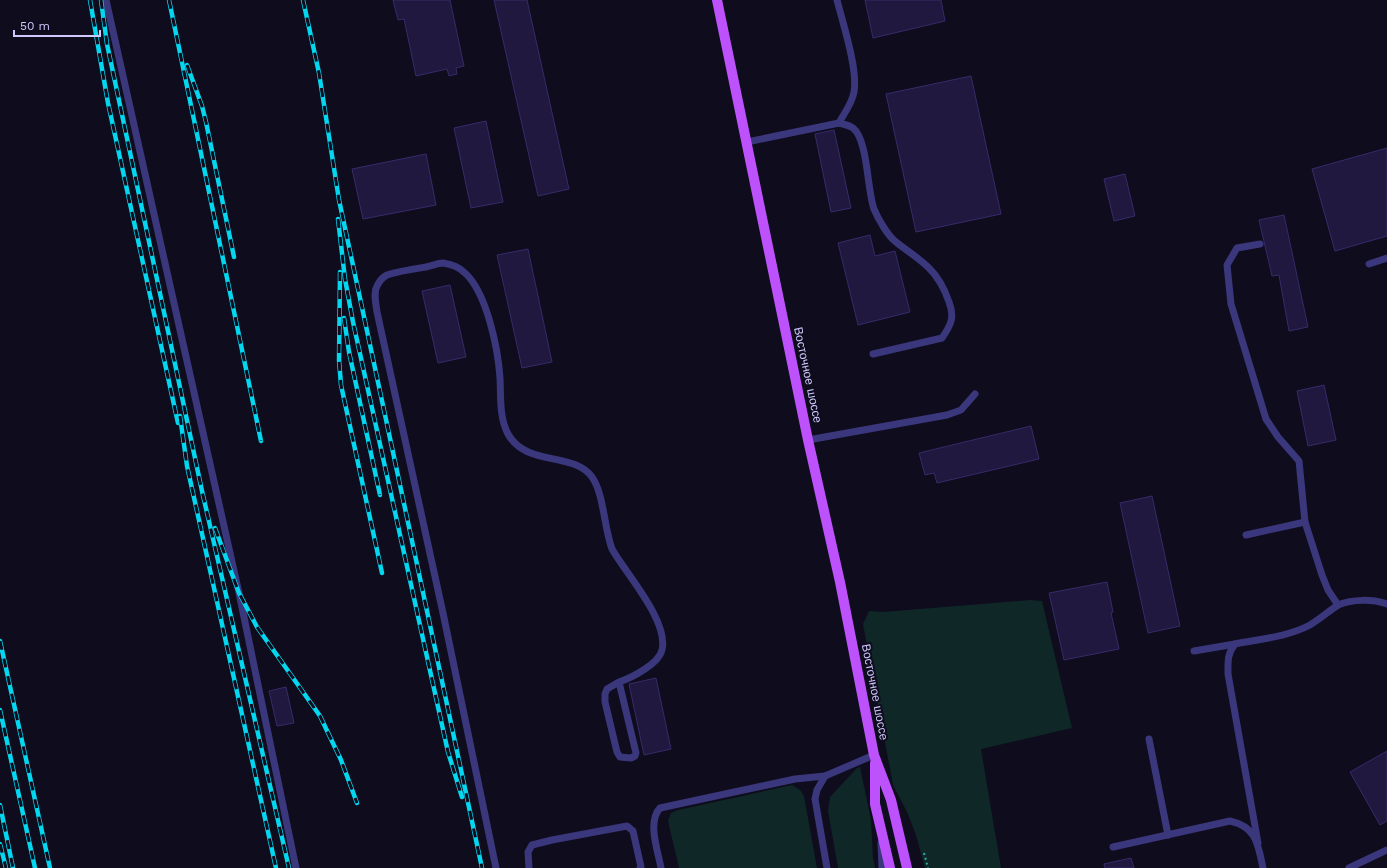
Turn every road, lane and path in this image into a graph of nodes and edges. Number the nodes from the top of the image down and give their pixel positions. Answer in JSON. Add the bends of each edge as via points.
{"nodes":[{"id":1,"x":106,"y":0,"type":"edge"},
{"id":2,"x":716,"y":0,"type":"edge"},
{"id":3,"x":837,"y":0,"type":"edge"},
{"id":4,"x":839,"y":123,"type":"junction"},
{"id":5,"x":747,"y":142,"type":"junction"},
{"id":6,"x":1260,"y":244,"type":"dead end"},
{"id":7,"x":1387,"y":258,"type":"edge"},
{"id":8,"x":1369,"y":264,"type":"dead end"},
{"id":9,"x":873,"y":354,"type":"dead end"},
{"id":10,"x":975,"y":394,"type":"dead end"},
{"id":11,"x":808,"y":440,"type":"junction"},
{"id":12,"x":1305,"y":522,"type":"junction"},
{"id":13,"x":1246,"y":536,"type":"dead end"},
{"id":14,"x":1387,"y":604,"type":"edge"},
{"id":15,"x":1338,"y":605,"type":"junction"},
{"id":16,"x":1235,"y":644,"type":"junction"},
{"id":17,"x":1194,"y":651,"type":"dead end"},
{"id":18,"x":618,"y":682,"type":"junction"},
{"id":19,"x":1149,"y":739,"type":"dead end"},
{"id":20,"x":874,"y":755,"type":"junction"},
{"id":21,"x":825,"y":776,"type":"junction"},
{"id":22,"x":880,"y":823,"type":"junction"},
{"id":23,"x":1168,"y":835,"type":"junction"},
{"id":24,"x":1258,"y":843,"type":"junction"},
{"id":25,"x":1113,"y":847,"type":"dead end"},
{"id":26,"x":1387,"y":850,"type":"edge"},
{"id":27,"x":924,"y":853,"type":"dead end"},
{"id":28,"x":296,"y":868,"type":"edge"},
{"id":29,"x":496,"y":868,"type":"edge"},
{"id":30,"x":529,"y":868,"type":"edge"},
{"id":31,"x":640,"y":868,"type":"edge"},
{"id":32,"x":661,"y":868,"type":"edge"},
{"id":33,"x":827,"y":868,"type":"edge"},
{"id":34,"x":882,"y":868,"type":"edge"},
{"id":35,"x":890,"y":868,"type":"edge"},
{"id":36,"x":907,"y":868,"type":"edge"},
{"id":37,"x":928,"y":868,"type":"edge"},
{"id":38,"x":1263,"y":868,"type":"edge"},
{"id":39,"x":1349,"y":868,"type":"edge"}],
"edges":[{"from":1,"to":28,"type":"lane","via":[[237,585]]},
{"from":2,"to":5,"type":"main road","name":"Восточное шоссе"},
{"from":3,"to":4,"type":"lane","via":[[854,71],[851,103]]},
{"from":4,"to":5,"type":"lane"},
{"from":4,"to":9,"type":"lane","via":[[852,128],[859,136],[874,210],[895,242],[930,269],[942,284],[953,318],[942,338]]},
{"from":5,"to":11,"type":"main road","name":"Восточное шоссе"},
{"from":6,"to":12,"type":"lane","via":[[1237,248],[1228,265],[1231,304],[1266,419],[1299,462]]},
{"from":7,"to":8,"type":"lane"},
{"from":10,"to":11,"type":"lane","via":[[961,410],[947,415]]},
{"from":11,"to":20,"type":"main road","name":"Восточное шоссе"},
{"from":12,"to":13,"type":"lane"},
{"from":12,"to":15,"type":"lane","via":[[1322,575]]},
{"from":14,"to":15,"type":"lane","via":[[1355,601]]},
{"from":15,"to":16,"type":"lane","via":[[1312,624],[1286,635]]},
{"from":16,"to":17,"type":"lane"},
{"from":16,"to":24,"type":"lane","via":[[1228,655],[1228,674]]},
{"from":18,"to":18,"type":"lane","via":[[606,689],[605,702],[617,752],[620,756],[631,758],[636,753]]},
{"from":18,"to":29,"type":"lane","via":[[646,668],[655,660],[662,651],[663,642],[656,615],[612,549],[597,485],[585,469],[523,450],[509,434],[501,402],[500,376],[491,326],[479,292],[465,272],[443,263],[386,275],[376,287],[377,312]]},
{"from":19,"to":23,"type":"lane"},
{"from":20,"to":21,"type":"lane"},
{"from":20,"to":22,"type":"main road","name":"Восточное шоссе","via":[[875,804]]},
{"from":20,"to":36,"type":"main road","name":"Восточное шоссе","via":[[891,800]]},
{"from":21,"to":32,"type":"lane","via":[[795,779],[660,808],[654,820],[654,831]]},
{"from":21,"to":33,"type":"lane","via":[[815,799]]},
{"from":22,"to":34,"type":"lane"},
{"from":22,"to":35,"type":"main road","name":"Восточное шоссе"},
{"from":23,"to":24,"type":"lane","via":[[1230,821],[1246,827]]},
{"from":23,"to":25,"type":"lane"},
{"from":24,"to":38,"type":"lane"},
{"from":26,"to":39,"type":"lane"},
{"from":27,"to":37,"type":"path"},
{"from":30,"to":31,"type":"lane","via":[[528,852],[532,845],[627,826],[633,831]]}]}
